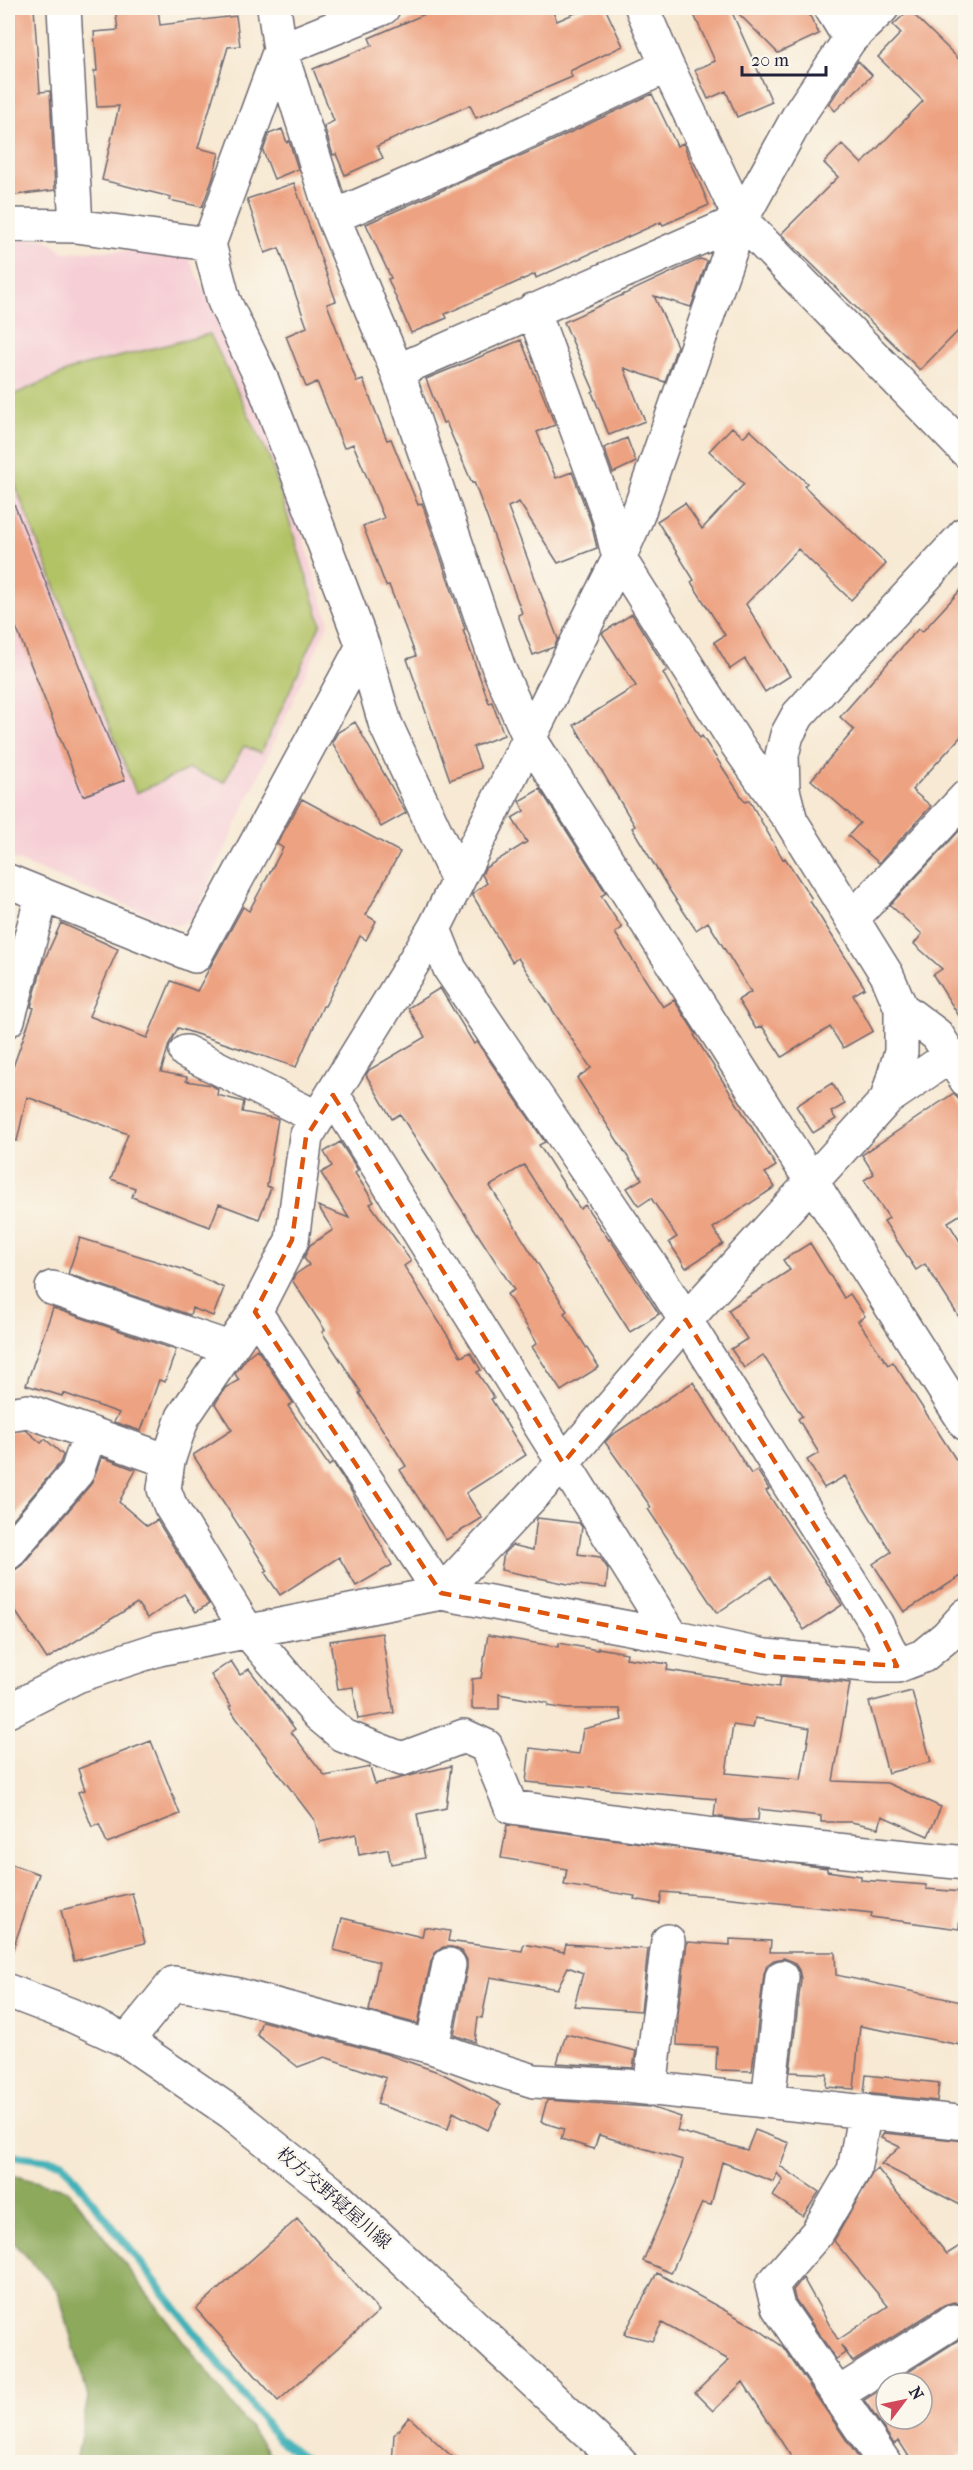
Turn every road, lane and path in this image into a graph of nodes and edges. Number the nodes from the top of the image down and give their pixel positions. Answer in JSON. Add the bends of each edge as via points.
{"nodes":[{"id":1,"x":64,"y":8,"type":"edge"},
{"id":2,"x":274,"y":8,"type":"edge"},
{"id":3,"x":383,"y":8,"type":"edge"},
{"id":4,"x":642,"y":8,"type":"edge"},
{"id":5,"x":831,"y":8,"type":"edge"},
{"id":6,"x":882,"y":8,"type":"edge"},
{"id":7,"x":850,"y":39,"type":"junction"},
{"id":8,"x":280,"y":50,"type":"junction"},
{"id":9,"x":667,"y":66,"type":"junction"},
{"id":10,"x":333,"y":217,"type":"junction"},
{"id":11,"x":741,"y":220,"type":"junction"},
{"id":12,"x":8,"y":225,"type":"edge"},
{"id":13,"x":76,"y":226,"type":"junction"},
{"id":14,"x":209,"y":244,"type":"junction"},
{"id":15,"x":533,"y":310,"type":"junction"},
{"id":16,"x":397,"y":371,"type":"junction"},
{"id":17,"x":966,"y":451,"type":"edge"},
{"id":18,"x":966,"y":533,"type":"edge"},
{"id":19,"x":619,"y":558,"type":"junction"},
{"id":20,"x":363,"y":646,"type":"junction"},
{"id":21,"x":788,"y":735,"type":"junction"},
{"id":22,"x":530,"y":739,"type":"junction"},
{"id":23,"x":736,"y":743,"type":"junction"},
{"id":24,"x":966,"y":797,"type":"edge"},
{"id":25,"x":791,"y":821,"type":"junction"},
{"id":26,"x":459,"y":880,"type":"junction"},
{"id":27,"x":8,"y":881,"type":"edge"},
{"id":28,"x":42,"y":896,"type":"junction"},
{"id":29,"x":852,"y":919,"type":"junction"},
{"id":30,"x":434,"y":929,"type":"junction"},
{"id":31,"x":901,"y":1008,"type":"junction"},
{"id":32,"x":8,"y":1020,"type":"edge"},
{"id":33,"x":186,"y":1052,"type":"dead end"},
{"id":34,"x":958,"y":1068,"type":"edge"},
{"id":35,"x":887,"y":1099,"type":"junction"},
{"id":36,"x":326,"y":1106,"type":"junction"},
{"id":37,"x":812,"y":1184,"type":"junction"},
{"id":38,"x":52,"y":1288,"type":"dead end"},
{"id":39,"x":255,"y":1312,"type":"junction"},
{"id":40,"x":686,"y":1320,"type":"junction"},
{"id":41,"x":229,"y":1348,"type":"junction"},
{"id":42,"x":8,"y":1414,"type":"edge"},
{"id":43,"x":966,"y":1424,"type":"edge"},
{"id":44,"x":90,"y":1433,"type":"junction"},
{"id":45,"x":168,"y":1461,"type":"junction"},
{"id":46,"x":564,"y":1463,"type":"junction"},
{"id":47,"x":8,"y":1553,"type":"edge"},
{"id":48,"x":441,"y":1593,"type":"junction"},
{"id":49,"x":966,"y":1615,"type":"edge"},
{"id":50,"x":248,"y":1632,"type":"junction"},
{"id":51,"x":672,"y":1636,"type":"junction"},
{"id":52,"x":897,"y":1666,"type":"junction"},
{"id":53,"x":8,"y":1712,"type":"edge"},
{"id":54,"x":966,"y":1863,"type":"edge"},
{"id":55,"x":668,"y":1941,"type":"dead end"},
{"id":56,"x":449,"y":1965,"type":"dead end"},
{"id":57,"x":782,"y":1977,"type":"dead end"},
{"id":58,"x":8,"y":1991,"type":"edge"},
{"id":59,"x":128,"y":2041,"type":"junction"},
{"id":60,"x":432,"y":2047,"type":"junction"},
{"id":61,"x":650,"y":2089,"type":"junction"},
{"id":62,"x":768,"y":2101,"type":"junction"},
{"id":63,"x":865,"y":2111,"type":"junction"},
{"id":64,"x":966,"y":2123,"type":"edge"},
{"id":65,"x":954,"y":2323,"type":"edge"},
{"id":66,"x":838,"y":2394,"type":"junction"},
{"id":67,"x":620,"y":2463,"type":"edge"},
{"id":68,"x":884,"y":2463,"type":"edge"}],
"edges":[{"from":1,"to":13,"type":"street"},
{"from":2,"to":8,"type":"street"},
{"from":3,"to":8,"type":"street"},
{"from":4,"to":9,"type":"street"},
{"from":5,"to":7,"type":"street"},
{"from":6,"to":7,"type":"street"},
{"from":7,"to":11,"type":"street","via":[[800,113]]},
{"from":8,"to":10,"type":"street"},
{"from":8,"to":14,"type":"street"},
{"from":9,"to":10,"type":"street"},
{"from":9,"to":11,"type":"street"},
{"from":10,"to":16,"type":"street"},
{"from":11,"to":15,"type":"street"},
{"from":11,"to":17,"type":"street"},
{"from":11,"to":19,"type":"street","via":[[637,517]]},
{"from":12,"to":13,"type":"street"},
{"from":13,"to":14,"type":"street"},
{"from":14,"to":20,"type":"street","via":[[224,301],[262,380]]},
{"from":15,"to":16,"type":"street"},
{"from":15,"to":19,"type":"street","via":[[609,517]]},
{"from":16,"to":22,"type":"street","via":[[498,669]]},
{"from":18,"to":21,"type":"street","via":[[798,715]]},
{"from":19,"to":22,"type":"street"},
{"from":19,"to":23,"type":"street"},
{"from":20,"to":26,"type":"street","via":[[385,723]]},
{"from":20,"to":28,"type":"street","via":[[195,956]]},
{"from":21,"to":23,"type":"street"},
{"from":21,"to":25,"type":"street","via":[[782,755],[783,790]]},
{"from":22,"to":26,"type":"street"},
{"from":22,"to":37,"type":"street"},
{"from":23,"to":25,"type":"street"},
{"from":24,"to":29,"type":"street"},
{"from":25,"to":29,"type":"street"},
{"from":26,"to":30,"type":"street"},
{"from":27,"to":28,"type":"street"},
{"from":28,"to":32,"type":"street"},
{"from":29,"to":31,"type":"street","via":[[887,975]]},
{"from":30,"to":36,"type":"street"},
{"from":30,"to":40,"type":"street","via":[[450,969]]},
{"from":31,"to":34,"type":"street","via":[[937,1035]]},
{"from":31,"to":35,"type":"street","via":[[901,1052]]},
{"from":33,"to":36,"type":"street"},
{"from":34,"to":35,"type":"street"},
{"from":35,"to":37,"type":"street"},
{"from":36,"to":39,"type":"street","via":[[306,1137],[292,1240]]},
{"from":36,"to":46,"type":"street"},
{"from":37,"to":40,"type":"street"},
{"from":37,"to":43,"type":"street"},
{"from":38,"to":41,"type":"street"},
{"from":39,"to":41,"type":"street"},
{"from":39,"to":48,"type":"street"},
{"from":40,"to":46,"type":"street"},
{"from":40,"to":52,"type":"street","via":[[876,1623]]},
{"from":41,"to":45,"type":"street","via":[[183,1417]]},
{"from":42,"to":44,"type":"street","via":[[28,1411]]},
{"from":44,"to":45,"type":"street"},
{"from":44,"to":47,"type":"street","via":[[77,1472]]},
{"from":45,"to":50,"type":"street","via":[[164,1490],[170,1505]]},
{"from":46,"to":48,"type":"street"},
{"from":46,"to":51,"type":"street"},
{"from":48,"to":50,"type":"street"},
{"from":48,"to":51,"type":"street"},
{"from":49,"to":52,"type":"street","via":[[923,1656]]},
{"from":50,"to":53,"type":"street","via":[[159,1649],[76,1676]]},
{"from":50,"to":54,"type":"street","via":[[319,1715],[344,1736],[402,1759],[464,1736],[486,1746],[512,1807],[787,1845]]},
{"from":51,"to":52,"type":"street","via":[[765,1656]]},
{"from":55,"to":61,"type":"street"},
{"from":56,"to":60,"type":"street"},
{"from":57,"to":62,"type":"street"},
{"from":58,"to":59,"type":"street","name":"枚方交野寝屋川線"},
{"from":59,"to":60,"type":"street","via":[[174,1983],[234,1994]]},
{"from":59,"to":67,"type":"street","name":"枚方交野寝屋川線","via":[[232,2113],[332,2193]]},
{"from":60,"to":61,"type":"street","via":[[534,2081]]},
{"from":61,"to":62,"type":"street"},
{"from":62,"to":63,"type":"street"},
{"from":63,"to":64,"type":"street"},
{"from":63,"to":66,"type":"street","via":[[854,2170],[817,2234],[772,2284],[778,2307]]},
{"from":65,"to":66,"type":"street"},
{"from":66,"to":68,"type":"street"}]}
